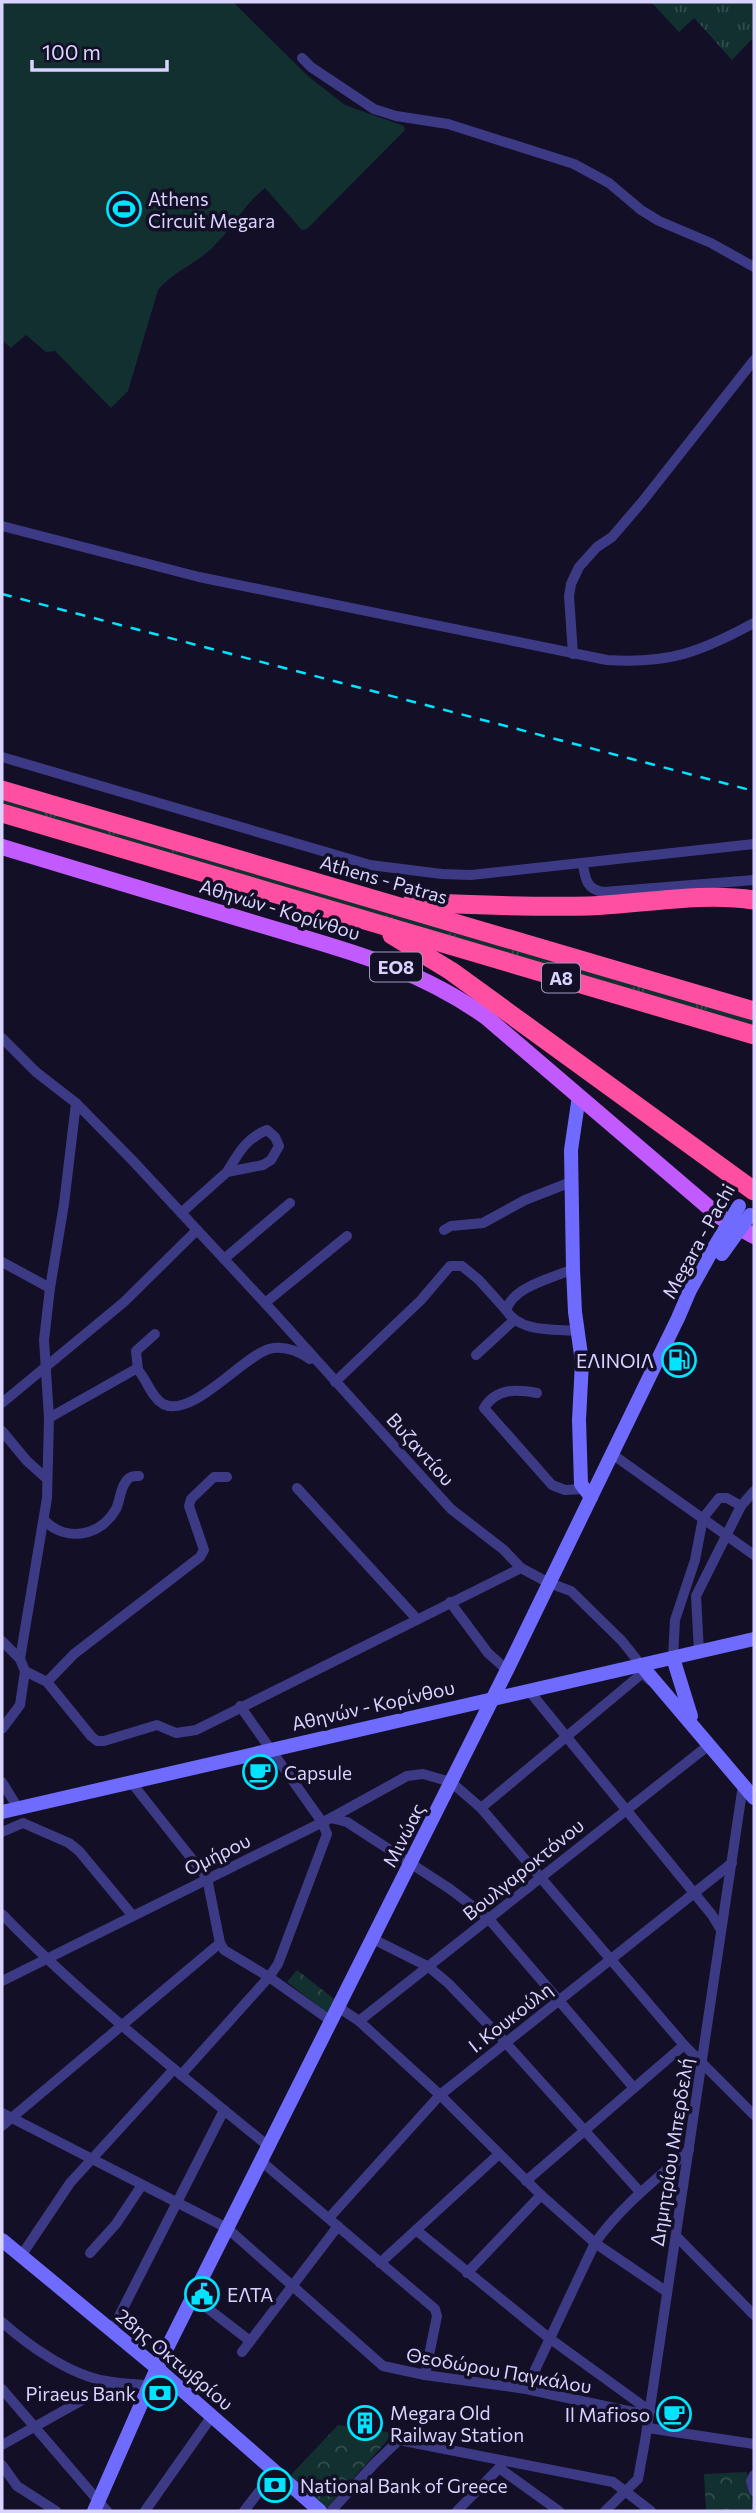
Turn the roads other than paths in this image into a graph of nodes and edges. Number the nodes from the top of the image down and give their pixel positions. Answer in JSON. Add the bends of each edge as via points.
{"nodes":[{"id":1,"x":302,"y":58,"type":"dead end"},
{"id":2,"x":754,"y":267,"type":"edge"},
{"id":3,"x":754,"y":360,"type":"edge"},
{"id":4,"x":2,"y":526,"type":"edge"},
{"id":5,"x":754,"y":623,"type":"edge"},
{"id":6,"x":573,"y":654,"type":"junction"},
{"id":7,"x":2,"y":757,"type":"edge"},
{"id":8,"x":2,"y":790,"type":"edge"},
{"id":9,"x":2,"y":813,"type":"edge"},
{"id":10,"x":754,"y":844,"type":"edge"},
{"id":11,"x":2,"y":848,"type":"edge"},
{"id":12,"x":583,"y":863,"type":"junction"},
{"id":13,"x":754,"y":880,"type":"edge"},
{"id":14,"x":754,"y":900,"type":"edge"},
{"id":15,"x":383,"y":902,"type":"junction"},
{"id":16,"x":369,"y":921,"type":"junction"},
{"id":17,"x":754,"y":1011,"type":"edge"},
{"id":18,"x":754,"y":1035,"type":"edge"},
{"id":19,"x":2,"y":1038,"type":"edge"},
{"id":20,"x":579,"y":1096,"type":"junction"},
{"id":21,"x":76,"y":1103,"type":"junction"},
{"id":22,"x":227,"y":1172,"type":"junction"},
{"id":23,"x":571,"y":1182,"type":"junction"},
{"id":24,"x":752,"y":1185,"type":"edge"},
{"id":25,"x":290,"y":1203,"type":"dead end"},
{"id":26,"x":749,"y":1211,"type":"edge"},
{"id":27,"x":181,"y":1213,"type":"junction"},
{"id":28,"x":197,"y":1230,"type":"junction"},
{"id":29,"x":443,"y":1230,"type":"dead end"},
{"id":30,"x":347,"y":1236,"type":"dead end"},
{"id":31,"x":754,"y":1236,"type":"edge"},
{"id":32,"x":224,"y":1259,"type":"junction"},
{"id":33,"x":2,"y":1262,"type":"edge"},
{"id":34,"x":573,"y":1269,"type":"junction"},
{"id":35,"x":50,"y":1288,"type":"junction"},
{"id":36,"x":265,"y":1303,"type":"junction"},
{"id":37,"x":506,"y":1310,"type":"junction"},
{"id":38,"x":678,"y":1318,"type":"joint"},
{"id":39,"x":514,"y":1320,"type":"junction"},
{"id":40,"x":578,"y":1332,"type":"junction"},
{"id":41,"x":155,"y":1334,"type":"dead end"},
{"id":42,"x":476,"y":1355,"type":"dead end"},
{"id":43,"x":46,"y":1366,"type":"junction"},
{"id":44,"x":138,"y":1370,"type":"junction"},
{"id":45,"x":325,"y":1371,"type":"junction"},
{"id":46,"x":335,"y":1382,"type":"junction"},
{"id":47,"x":537,"y":1393,"type":"dead end"},
{"id":48,"x":2,"y":1403,"type":"edge"},
{"id":49,"x":49,"y":1418,"type":"junction"},
{"id":50,"x":2,"y":1431,"type":"edge"},
{"id":51,"x":612,"y":1454,"type":"junction"},
{"id":52,"x":139,"y":1476,"type":"dead end"},
{"id":53,"x":227,"y":1477,"type":"dead end"},
{"id":54,"x":46,"y":1478,"type":"junction"},
{"id":55,"x":297,"y":1488,"type":"dead end"},
{"id":56,"x":754,"y":1491,"type":"edge"},
{"id":57,"x":587,"y":1493,"type":"junction"},
{"id":58,"x":741,"y":1506,"type":"junction"},
{"id":59,"x":703,"y":1518,"type":"junction"},
{"id":60,"x":44,"y":1521,"type":"junction"},
{"id":61,"x":726,"y":1535,"type":"junction"},
{"id":62,"x":754,"y":1555,"type":"edge"},
{"id":63,"x":521,"y":1568,"type":"junction"},
{"id":64,"x":550,"y":1583,"type":"junction"},
{"id":65,"x":450,"y":1602,"type":"junction"},
{"id":66,"x":416,"y":1619,"type":"junction"},
{"id":67,"x":754,"y":1639,"type":"edge"},
{"id":68,"x":2,"y":1640,"type":"edge"},
{"id":69,"x":699,"y":1652,"type":"junction"},
{"id":70,"x":673,"y":1658,"type":"junction"},
{"id":71,"x":20,"y":1659,"type":"junction"},
{"id":72,"x":641,"y":1665,"type":"junction"},
{"id":73,"x":508,"y":1670,"type":"junction"},
{"id":74,"x":25,"y":1671,"type":"junction"},
{"id":75,"x":47,"y":1682,"type":"junction"},
{"id":76,"x":660,"y":1687,"type":"junction"},
{"id":77,"x":530,"y":1692,"type":"junction"},
{"id":78,"x":493,"y":1699,"type":"junction"},
{"id":79,"x":240,"y":1706,"type":"junction"},
{"id":80,"x":2,"y":1729,"type":"edge"},
{"id":81,"x":697,"y":1730,"type":"junction"},
{"id":82,"x":566,"y":1739,"type":"junction"},
{"id":83,"x":709,"y":1745,"type":"junction"},
{"id":84,"x":271,"y":1750,"type":"junction"},
{"id":85,"x":2,"y":1782,"type":"edge"},
{"id":86,"x":131,"y":1782,"type":"junction"},
{"id":87,"x":451,"y":1782,"type":"junction"},
{"id":88,"x":743,"y":1785,"type":"junction"},
{"id":89,"x":754,"y":1798,"type":"edge"},
{"id":90,"x":18,"y":1808,"type":"junction"},
{"id":91,"x":481,"y":1808,"type":"junction"},
{"id":92,"x":626,"y":1808,"type":"junction"},
{"id":93,"x":2,"y":1812,"type":"edge"},
{"id":94,"x":327,"y":1820,"type":"junction"},
{"id":95,"x":2,"y":1832,"type":"edge"},
{"id":96,"x":410,"y":1863,"type":"junction"},
{"id":97,"x":732,"y":1863,"type":"junction"},
{"id":98,"x":207,"y":1878,"type":"junction"},
{"id":99,"x":541,"y":1878,"type":"junction"},
{"id":100,"x":693,"y":1893,"type":"junction"},
{"id":101,"x":2,"y":1914,"type":"edge"},
{"id":102,"x":133,"y":1916,"type":"junction"},
{"id":103,"x":488,"y":1918,"type":"junction"},
{"id":104,"x":721,"y":1932,"type":"junction"},
{"id":105,"x":373,"y":1938,"type":"junction"},
{"id":106,"x":220,"y":1943,"type":"junction"},
{"id":107,"x":610,"y":1959,"type":"junction"},
{"id":108,"x":46,"y":1960,"type":"junction"},
{"id":109,"x":429,"y":1967,"type":"junction"},
{"id":110,"x":269,"y":1977,"type":"junction"},
{"id":111,"x":2,"y":1981,"type":"edge"},
{"id":112,"x":558,"y":2001,"type":"junction"},
{"id":113,"x":335,"y":2014,"type":"junction"},
{"id":114,"x":359,"y":2021,"type":"junction"},
{"id":115,"x":123,"y":2026,"type":"junction"},
{"id":116,"x":505,"y":2042,"type":"junction"},
{"id":117,"x":684,"y":2045,"type":"junction"},
{"id":118,"x":702,"y":2063,"type":"junction"},
{"id":119,"x":177,"y":2072,"type":"junction"},
{"id":120,"x":634,"y":2088,"type":"junction"},
{"id":121,"x":440,"y":2095,"type":"junction"},
{"id":122,"x":225,"y":2110,"type":"junction"},
{"id":123,"x":754,"y":2115,"type":"edge"},
{"id":124,"x":5,"y":2119,"type":"edge"},
{"id":125,"x":584,"y":2130,"type":"junction"},
{"id":126,"x":268,"y":2146,"type":"junction"},
{"id":127,"x":689,"y":2150,"type":"junction"},
{"id":128,"x":499,"y":2154,"type":"junction"},
{"id":129,"x":91,"y":2158,"type":"junction"},
{"id":130,"x":261,"y":2161,"type":"junction"},
{"id":131,"x":526,"y":2181,"type":"junction"},
{"id":132,"x":142,"y":2185,"type":"junction"},
{"id":133,"x":639,"y":2192,"type":"junction"},
{"id":134,"x":541,"y":2195,"type":"junction"},
{"id":135,"x":177,"y":2202,"type":"junction"},
{"id":136,"x":334,"y":2222,"type":"junction"},
{"id":137,"x":227,"y":2228,"type":"junction"},
{"id":138,"x":416,"y":2230,"type":"junction"},
{"id":139,"x":676,"y":2236,"type":"junction"},
{"id":140,"x":2,"y":2240,"type":"edge"},
{"id":141,"x":595,"y":2243,"type":"junction"},
{"id":142,"x":90,"y":2253,"type":"dead end"},
{"id":143,"x":21,"y":2256,"type":"junction"},
{"id":144,"x":380,"y":2263,"type":"junction"},
{"id":145,"x":467,"y":2273,"type":"junction"},
{"id":146,"x":292,"y":2285,"type":"junction"},
{"id":147,"x":667,"y":2292,"type":"junction"},
{"id":148,"x":193,"y":2297,"type":"junction"},
{"id":149,"x":754,"y":2315,"type":"edge"},
{"id":150,"x":2,"y":2322,"type":"edge"},
{"id":151,"x":112,"y":2330,"type":"junction"},
{"id":152,"x":549,"y":2339,"type":"junction"},
{"id":153,"x":250,"y":2341,"type":"junction"},
{"id":154,"x":242,"y":2352,"type":"dead end"},
{"id":155,"x":157,"y":2368,"type":"junction"},
{"id":156,"x":425,"y":2375,"type":"junction"},
{"id":157,"x":116,"y":2382,"type":"junction"},
{"id":158,"x":150,"y":2385,"type":"junction"},
{"id":159,"x":2,"y":2389,"type":"edge"},
{"id":160,"x":526,"y":2389,"type":"junction"},
{"id":161,"x":650,"y":2411,"type":"junction"},
{"id":162,"x":212,"y":2416,"type":"junction"},
{"id":163,"x":36,"y":2428,"type":"junction"},
{"id":164,"x":648,"y":2428,"type":"junction"},
{"id":165,"x":753,"y":2441,"type":"edge"},
{"id":166,"x":2,"y":2445,"type":"edge"},
{"id":167,"x":2,"y":2465,"type":"edge"},
{"id":168,"x":502,"y":2465,"type":"junction"},
{"id":169,"x":275,"y":2471,"type":"junction"},
{"id":170,"x":754,"y":2475,"type":"edge"},
{"id":171,"x":624,"y":2491,"type":"junction"},
{"id":172,"x":754,"y":2491,"type":"edge"},
{"id":173,"x":100,"y":2508,"type":"edge"},
{"id":174,"x":55,"y":2511,"type":"edge"},
{"id":175,"x":145,"y":2511,"type":"edge"},
{"id":176,"x":243,"y":2511,"type":"edge"},
{"id":177,"x":320,"y":2511,"type":"edge"},
{"id":178,"x":331,"y":2511,"type":"edge"},
{"id":179,"x":457,"y":2511,"type":"edge"},
{"id":180,"x":559,"y":2511,"type":"edge"},
{"id":181,"x":605,"y":2511,"type":"edge"},
{"id":182,"x":651,"y":2511,"type":"edge"}],
"edges":[{"from":1,"to":2,"type":"street","via":[[374,109],[448,124],[591,171],[648,215]]},
{"from":3,"to":6,"type":"street","via":[[636,510],[579,567],[569,596]]},
{"from":4,"to":6,"type":"street","via":[[199,578]]},
{"from":5,"to":6,"type":"street","via":[[700,650],[669,659],[638,662]]},
{"from":7,"to":12,"type":"street","via":[[370,865],[471,875]]},
{"from":8,"to":15,"type":"highway","name":"Athens - Patras","number":"Α8"},
{"from":9,"to":16,"type":"highway","number":"Α8"},
{"from":10,"to":12,"type":"street"},
{"from":11,"to":20,"type":"main road","name":"Αθηνών - Κορίνθου","number":"ΕΟ8","via":[[351,952],[425,979],[486,1017]]},
{"from":12,"to":13,"type":"street","via":[[589,886],[604,892]]},
{"from":14,"to":15,"type":"highway","via":[[720,897],[590,905]]},
{"from":15,"to":17,"type":"highway","name":"Athens - Patras","number":"Α8"},
{"from":16,"to":18,"type":"highway","number":"Α8"},
{"from":16,"to":24,"type":"highway","via":[[451,971]]},
{"from":19,"to":21,"type":"street","name":"Βυζαντίου"},
{"from":20,"to":23,"type":"main road"},
{"from":20,"to":31,"type":"main road","name":"Αθηνών - Κορίνθου","number":"ΕΟ8","via":[[720,1217]]},
{"from":21,"to":27,"type":"street","name":"Βυζαντίου"},
{"from":21,"to":35,"type":"street"},
{"from":22,"to":22,"type":"street","via":[[271,1160],[279,1146],[275,1138],[267,1130],[260,1133],[241,1147]]},
{"from":22,"to":27,"type":"street"},
{"from":23,"to":29,"type":"street","via":[[483,1223]]},
{"from":23,"to":34,"type":"main road"},
{"from":24,"to":26,"type":"main road","name":"Megara - Pachi"},
{"from":25,"to":32,"type":"street"},
{"from":26,"to":38,"type":"main road","name":"Megara - Pachi","bridge":true,"via":[[690,1290]]},
{"from":27,"to":28,"type":"street","name":"Βυζαντίου"},
{"from":28,"to":32,"type":"street","name":"Βυζαντίου"},
{"from":28,"to":43,"type":"street","via":[[124,1302]]},
{"from":30,"to":36,"type":"street"},
{"from":32,"to":36,"type":"street","name":"Βυζαντίου"},
{"from":33,"to":35,"type":"street"},
{"from":34,"to":37,"type":"street","via":[[521,1291]]},
{"from":34,"to":40,"type":"main road"},
{"from":35,"to":43,"type":"street"},
{"from":36,"to":45,"type":"street","name":"Βυζαντίου"},
{"from":37,"to":39,"type":"street"},
{"from":37,"to":46,"type":"street","via":[[462,1266],[450,1266]]},
{"from":38,"to":51,"type":"main road","name":"Μινώας"},
{"from":39,"to":40,"type":"street","via":[[530,1327]]},
{"from":39,"to":42,"type":"street"},
{"from":40,"to":57,"type":"main road","via":[[581,1484]]},
{"from":41,"to":44,"type":"street","via":[[136,1351]]},
{"from":43,"to":48,"type":"street"},
{"from":43,"to":49,"type":"street"},
{"from":44,"to":45,"type":"street","via":[[160,1402],[173,1408],[269,1349],[299,1351]]},
{"from":44,"to":49,"type":"street"},
{"from":45,"to":46,"type":"street","name":"Βυζαντίου"},
{"from":46,"to":63,"type":"street","name":"Βυζαντίου","via":[[451,1509]]},
{"from":47,"to":57,"type":"street","via":[[506,1391],[484,1408],[552,1485]]},
{"from":49,"to":54,"type":"street"},
{"from":50,"to":54,"type":"street"},
{"from":51,"to":57,"type":"main road","name":"Μινώας"},
{"from":51,"to":59,"type":"street"},
{"from":52,"to":60,"type":"street","via":[[128,1479],[117,1508],[92,1532],[59,1531]]},
{"from":53,"to":75,"type":"street","via":[[214,1477],[188,1506],[204,1550],[200,1557],[74,1654]]},
{"from":54,"to":60,"type":"street"},
{"from":55,"to":66,"type":"street"},
{"from":56,"to":58,"type":"street"},
{"from":57,"to":64,"type":"main road","name":"Μινώας"},
{"from":58,"to":59,"type":"street","via":[[719,1498]]},
{"from":58,"to":61,"type":"street"},
{"from":59,"to":61,"type":"street"},
{"from":59,"to":70,"type":"street","via":[[675,1620]]},
{"from":60,"to":71,"type":"street"},
{"from":61,"to":62,"type":"street"},
{"from":61,"to":69,"type":"street","via":[[695,1596]]},
{"from":63,"to":64,"type":"street","name":"Βυζαντίου"},
{"from":63,"to":65,"type":"street"},
{"from":64,"to":72,"type":"street","name":"Βυζαντίου","via":[[571,1591]]},
{"from":64,"to":73,"type":"main road","name":"Μινώας"},
{"from":65,"to":66,"type":"street"},
{"from":65,"to":73,"type":"street","via":[[488,1653]]},
{"from":66,"to":79,"type":"street"},
{"from":67,"to":69,"type":"main road","name":"Αθηνών - Κορίνθου"},
{"from":68,"to":71,"type":"street"},
{"from":69,"to":70,"type":"main road","name":"Αθηνών - Κορίνθου"},
{"from":70,"to":72,"type":"main road","name":"Αθηνών - Κορίνθου"},
{"from":70,"to":81,"type":"main road"},
{"from":71,"to":74,"type":"street"},
{"from":72,"to":76,"type":"main road","name":"Βυζαντίου"},
{"from":72,"to":77,"type":"main road","name":"Αθηνών - Κορίνθου"},
{"from":73,"to":77,"type":"main road"},
{"from":73,"to":78,"type":"main road","name":"Μινώας"},
{"from":74,"to":75,"type":"street"},
{"from":74,"to":80,"type":"street","via":[[20,1705]]},
{"from":75,"to":79,"type":"street","via":[[97,1741],[157,1725],[176,1733],[195,1730]]},
{"from":76,"to":81,"type":"main road","name":"Βυζαντίου"},
{"from":76,"to":82,"type":"street","via":[[643,1674],[639,1676]]},
{"from":77,"to":78,"type":"main road","name":"Αθηνών - Κορίνθου"},
{"from":77,"to":82,"type":"street"},
{"from":78,"to":84,"type":"main road","name":"Αθηνών - Κορίνθου"},
{"from":78,"to":87,"type":"main road","name":"Μινώας"},
{"from":79,"to":84,"type":"street"},
{"from":81,"to":83,"type":"main road","name":"Βυζαντίου"},
{"from":82,"to":91,"type":"street"},
{"from":82,"to":92,"type":"street"},
{"from":83,"to":88,"type":"main road","name":"Βυζαντίου"},
{"from":83,"to":92,"type":"street","name":"Βουλγαροκτόνου"},
{"from":84,"to":86,"type":"main road","name":"Αθηνών - Κορίνθου"},
{"from":84,"to":94,"type":"street"},
{"from":85,"to":90,"type":"street"},
{"from":86,"to":90,"type":"main road","name":"Αθηνών - Κορίνθου"},
{"from":86,"to":98,"type":"street"},
{"from":87,"to":91,"type":"street"},
{"from":87,"to":94,"type":"street","name":"Ομήρου","via":[[423,1774],[407,1776]]},
{"from":87,"to":96,"type":"main road","name":"Μινώας"},
{"from":88,"to":89,"type":"main road","name":"Βυζαντίου"},
{"from":88,"to":97,"type":"street","name":"Δημητρίου Μπερδελή"},
{"from":90,"to":93,"type":"main road","name":"Αθηνών - Κορίνθου"},
{"from":91,"to":99,"type":"street"},
{"from":92,"to":99,"type":"street","name":"Βουλγαροκτόνου"},
{"from":92,"to":100,"type":"street"},
{"from":94,"to":96,"type":"street","via":[[347,1822]]},
{"from":94,"to":98,"type":"street","name":"Ομήρου"},
{"from":94,"to":110,"type":"street","via":[[327,1835]]},
{"from":95,"to":102,"type":"street","via":[[23,1823],[69,1843]]},
{"from":96,"to":103,"type":"street"},
{"from":96,"to":105,"type":"main road","name":"Μινώας"},
{"from":97,"to":100,"type":"street","name":"Ι. Κουκούλη"},
{"from":97,"to":104,"type":"street","name":"Δημητρίου Μπερδελή"},
{"from":98,"to":102,"type":"street","name":"Ομήρου"},
{"from":98,"to":106,"type":"street"},
{"from":99,"to":103,"type":"street","name":"Βουλγαροκτόνου"},
{"from":99,"to":107,"type":"street"},
{"from":100,"to":104,"type":"street"},
{"from":100,"to":107,"type":"street","name":"Ι. Κουκούλη"},
{"from":101,"to":108,"type":"street"},
{"from":102,"to":108,"type":"street","name":"Ομήρου"},
{"from":103,"to":109,"type":"street","name":"Βουλγαροκτόνου"},
{"from":103,"to":112,"type":"street"},
{"from":104,"to":118,"type":"street","name":"Δημητρίου Μπερδελή"},
{"from":105,"to":109,"type":"street"},
{"from":105,"to":113,"type":"main road","name":"Μινώας"},
{"from":106,"to":110,"type":"street","via":[[228,1953]]},
{"from":106,"to":115,"type":"street"},
{"from":107,"to":112,"type":"street","name":"Ι. Κουκούλη"},
{"from":107,"to":117,"type":"street"},
{"from":108,"to":111,"type":"street","name":"Ομήρου"},
{"from":108,"to":115,"type":"street"},
{"from":109,"to":114,"type":"street","name":"Βουλγαροκτόνου"},
{"from":109,"to":116,"type":"street"},
{"from":110,"to":113,"type":"street"},
{"from":110,"to":119,"type":"street"},
{"from":112,"to":116,"type":"street","name":"Ι. Κουκούλη"},
{"from":112,"to":120,"type":"street"},
{"from":113,"to":114,"type":"street"},
{"from":113,"to":126,"type":"main road","name":"Μινώας"},
{"from":114,"to":121,"type":"street"},
{"from":115,"to":119,"type":"street"},
{"from":115,"to":124,"type":"street"},
{"from":116,"to":121,"type":"street","name":"Ι. Κουκούλη"},
{"from":116,"to":125,"type":"street"},
{"from":117,"to":118,"type":"street"},
{"from":117,"to":120,"type":"street"},
{"from":118,"to":123,"type":"street"},
{"from":118,"to":127,"type":"street","name":"Δημητρίου Μπερδελή"},
{"from":119,"to":122,"type":"street"},
{"from":119,"to":129,"type":"street"},
{"from":120,"to":125,"type":"street"},
{"from":121,"to":128,"type":"street"},
{"from":121,"to":136,"type":"street","name":"Ι. Κουκούλη"},
{"from":122,"to":126,"type":"street"},
{"from":122,"to":135,"type":"street"},
{"from":124,"to":129,"type":"street","name":"Θεοδώρου Παγκάλου"},
{"from":125,"to":131,"type":"street"},
{"from":125,"to":133,"type":"street"},
{"from":126,"to":130,"type":"main road","name":"Μινώας"},
{"from":127,"to":133,"type":"street"},
{"from":127,"to":139,"type":"street","name":"Δημητρίου Μπερδελή"},
{"from":128,"to":131,"type":"street"},
{"from":128,"to":138,"type":"street"},
{"from":129,"to":132,"type":"street","name":"Θεοδώρου Παγκάλου"},
{"from":129,"to":143,"type":"street"},
{"from":130,"to":136,"type":"street"},
{"from":130,"to":137,"type":"main road","name":"Μινώας"},
{"from":131,"to":134,"type":"street"},
{"from":132,"to":135,"type":"street","name":"Θεοδώρου Παγκάλου"},
{"from":132,"to":142,"type":"street"},
{"from":133,"to":141,"type":"street"},
{"from":134,"to":141,"type":"street"},
{"from":134,"to":145,"type":"street"},
{"from":135,"to":137,"type":"street","name":"Θεοδώρου Παγκάλου"},
{"from":135,"to":151,"type":"street"},
{"from":136,"to":144,"type":"street"},
{"from":136,"to":146,"type":"street","name":"Ι. Κουκούλη"},
{"from":137,"to":146,"type":"street","name":"Θεοδώρου Παγκάλου"},
{"from":137,"to":148,"type":"main road","name":"Μινώας"},
{"from":138,"to":144,"type":"street"},
{"from":138,"to":145,"type":"street"},
{"from":139,"to":147,"type":"street","name":"Δημητρίου Μπερδελή"},
{"from":139,"to":149,"type":"street"},
{"from":140,"to":143,"type":"main road","name":"28ης Οκτωβρίου"},
{"from":141,"to":147,"type":"street"},
{"from":141,"to":152,"type":"street"},
{"from":143,"to":151,"type":"main road","name":"28ης Οκτωβρίου"},
{"from":144,"to":156,"type":"street","via":[[437,2313]]},
{"from":145,"to":152,"type":"street"},
{"from":146,"to":153,"type":"street","name":"Ι. Κουκούλη"},
{"from":146,"to":156,"type":"street","name":"Θεοδώρου Παγκάλου","via":[[383,2366]]},
{"from":147,"to":161,"type":"street","name":"Δημητρίου Μπερδελή"},
{"from":148,"to":153,"type":"street"},
{"from":148,"to":155,"type":"main road","name":"Μινώας"},
{"from":150,"to":157,"type":"street","via":[[56,2361]]},
{"from":151,"to":155,"type":"main road","name":"28ης Οκτωβρίου"},
{"from":152,"to":160,"type":"street"},
{"from":152,"to":161,"type":"street"},
{"from":153,"to":154,"type":"street","name":"Ι. Κουκούλη"},
{"from":155,"to":158,"type":"main road","name":"Μινώας"},
{"from":155,"to":162,"type":"main road","name":"28ης Οκτωβρίου"},
{"from":156,"to":160,"type":"street","name":"Θεοδώρου Παγκάλου"},
{"from":157,"to":158,"type":"street"},
{"from":157,"to":163,"type":"street"},
{"from":158,"to":173,"type":"main road","name":"Μινώας"},
{"from":159,"to":163,"type":"street"},
{"from":160,"to":161,"type":"street","name":"Θεοδώρου Παγκάλου","via":[[633,2412]]},
{"from":161,"to":164,"type":"street","name":"Δημητρίου Μπερδελή"},
{"from":162,"to":169,"type":"main road","name":"28ης Οκτωβρίου"},
{"from":162,"to":175,"type":"street"},
{"from":163,"to":166,"type":"street"},
{"from":163,"to":173,"type":"street"},
{"from":164,"to":165,"type":"street"},
{"from":164,"to":171,"type":"street","name":"Δημητρίου Μπερδελή","via":[[638,2479]]},
{"from":167,"to":174,"type":"street","via":[[17,2486]]},
{"from":168,"to":171,"type":"street","via":[[613,2482]]},
{"from":168,"to":178,"type":"street","via":[[399,2440]]},
{"from":168,"to":179,"type":"street"},
{"from":168,"to":180,"type":"street"},
{"from":169,"to":176,"type":"street"},
{"from":169,"to":177,"type":"main road","name":"28ης Οκτωβρίου"},
{"from":170,"to":172,"type":"street"},
{"from":171,"to":181,"type":"street","name":"Δημητρίου Μπερδελή"},
{"from":171,"to":182,"type":"street"}]}
